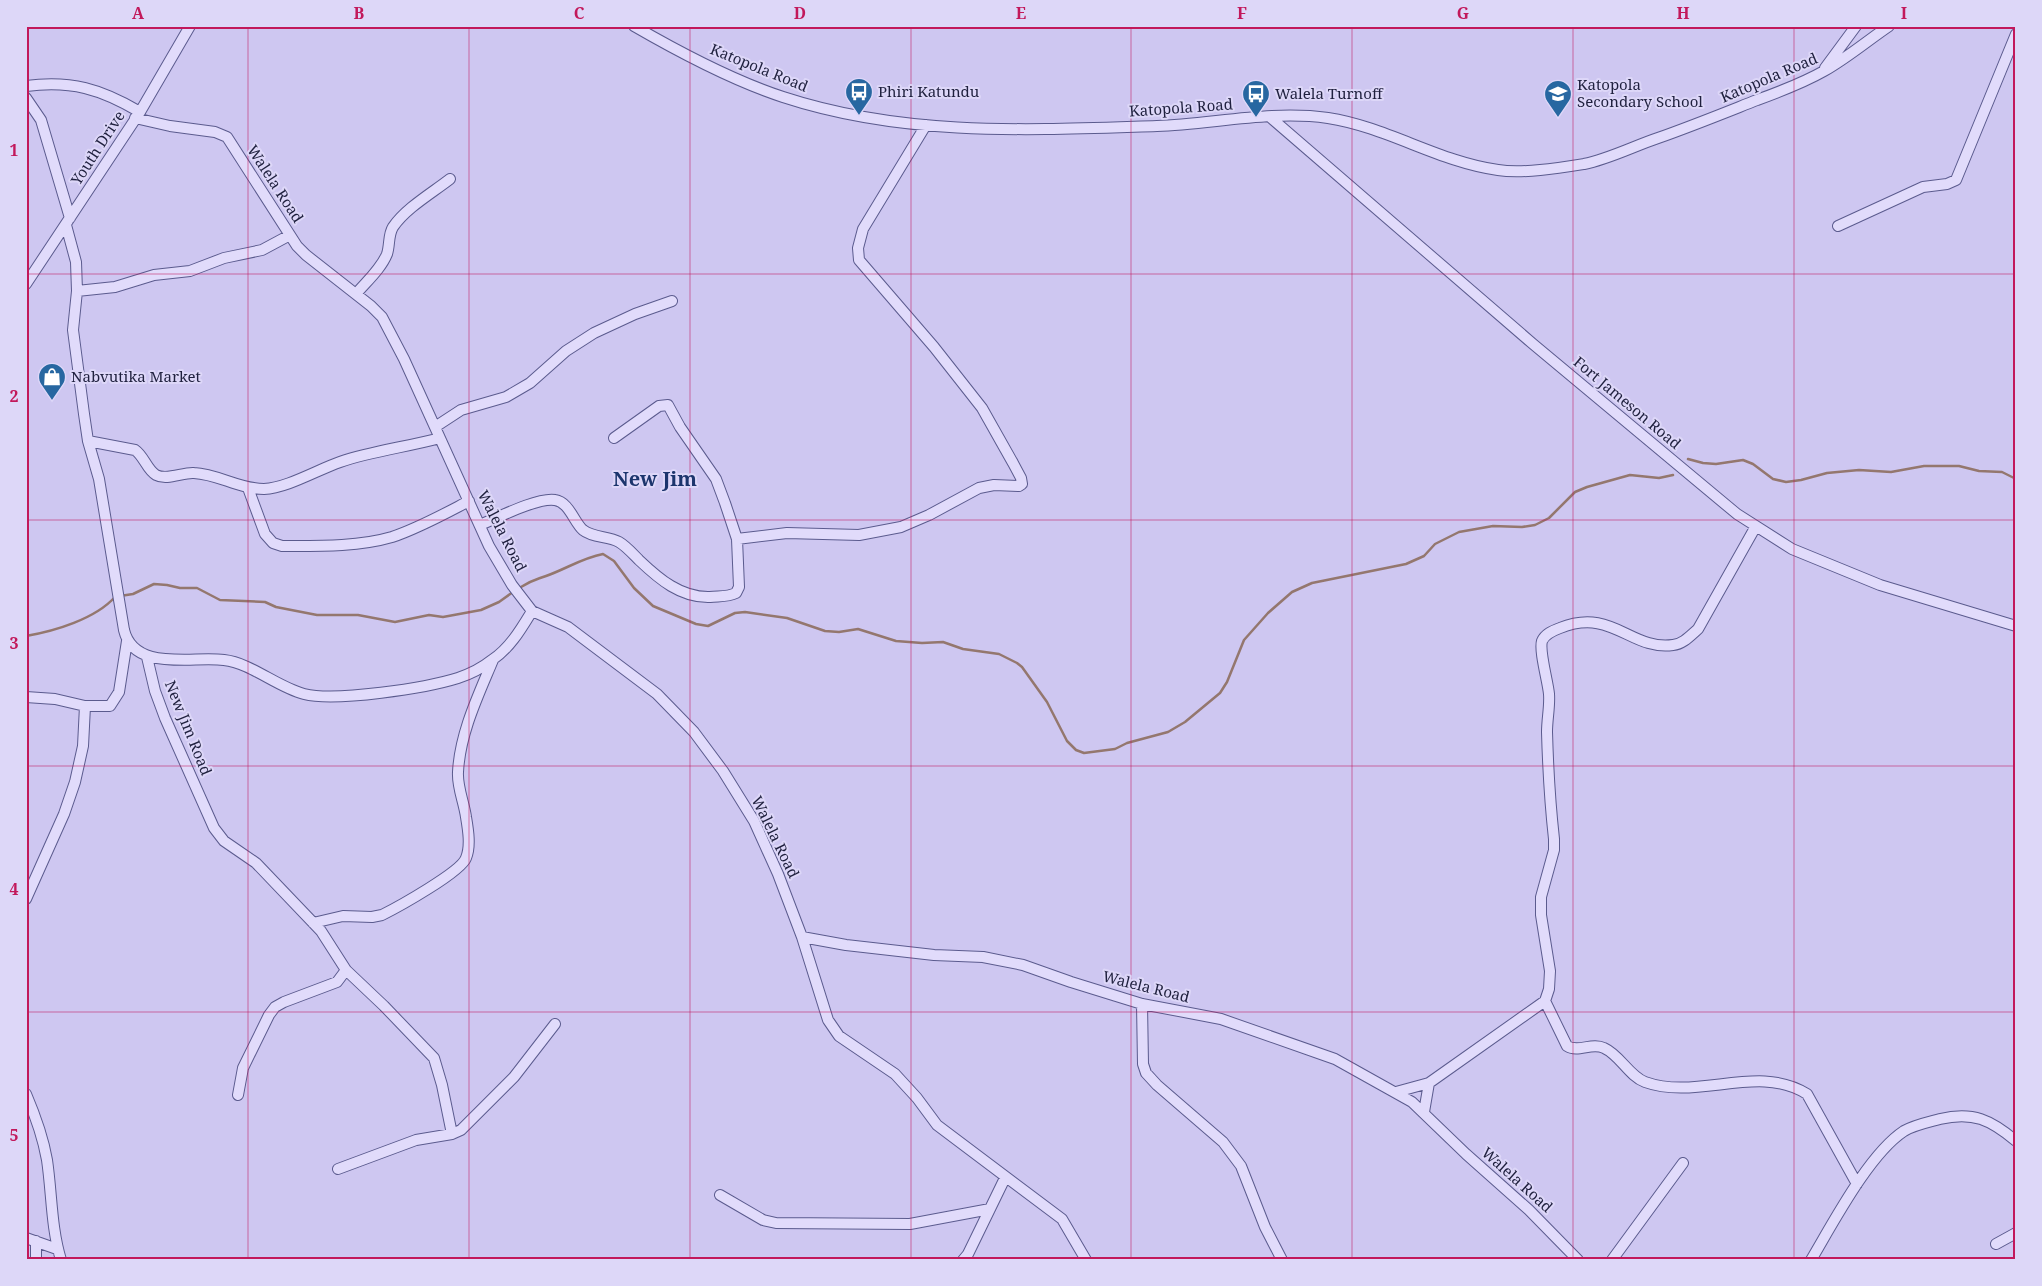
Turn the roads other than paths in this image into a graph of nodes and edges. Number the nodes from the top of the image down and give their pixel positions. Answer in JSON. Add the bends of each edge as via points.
{"nodes":[{"id":1,"x":190,"y":26,"type":"edge"},
{"id":2,"x":634,"y":26,"type":"edge"},
{"id":3,"x":1856,"y":26,"type":"edge"},
{"id":4,"x":1889,"y":26,"type":"edge"},
{"id":5,"x":2016,"y":34,"type":"edge"},
{"id":6,"x":1823,"y":72,"type":"junction"},
{"id":7,"x":26,"y":86,"type":"edge"},
{"id":8,"x":26,"y":98,"type":"edge"},
{"id":9,"x":138,"y":115,"type":"junction"},
{"id":10,"x":1270,"y":117,"type":"junction"},
{"id":11,"x":926,"y":125,"type":"junction"},
{"id":12,"x":450,"y":179,"type":"dead end"},
{"id":13,"x":68,"y":221,"type":"junction"},
{"id":14,"x":1838,"y":226,"type":"dead end"},
{"id":15,"x":290,"y":235,"type":"junction"},
{"id":16,"x":26,"y":284,"type":"edge"},
{"id":17,"x":77,"y":290,"type":"junction"},
{"id":18,"x":356,"y":294,"type":"junction"},
{"id":19,"x":672,"y":300,"type":"dead end"},
{"id":20,"x":435,"y":427,"type":"junction"},
{"id":21,"x":440,"y":438,"type":"junction"},
{"id":22,"x":614,"y":438,"type":"dead end"},
{"id":23,"x":88,"y":441,"type":"junction"},
{"id":24,"x":248,"y":488,"type":"junction"},
{"id":25,"x":469,"y":502,"type":"junction"},
{"id":26,"x":480,"y":525,"type":"junction"},
{"id":27,"x":1756,"y":526,"type":"junction"},
{"id":28,"x":737,"y":539,"type":"junction"},
{"id":29,"x":532,"y":610,"type":"junction"},
{"id":30,"x":2016,"y":626,"type":"edge"},
{"id":31,"x":127,"y":641,"type":"junction"},
{"id":32,"x":147,"y":657,"type":"junction"},
{"id":33,"x":494,"y":659,"type":"junction"},
{"id":34,"x":26,"y":697,"type":"edge"},
{"id":35,"x":84,"y":706,"type":"junction"},
{"id":36,"x":30,"y":883,"type":"edge"},
{"id":37,"x":26,"y":900,"type":"edge"},
{"id":38,"x":313,"y":923,"type":"junction"},
{"id":39,"x":802,"y":937,"type":"junction"},
{"id":40,"x":346,"y":970,"type":"junction"},
{"id":41,"x":1545,"y":1001,"type":"junction"},
{"id":42,"x":1142,"y":1004,"type":"junction"},
{"id":43,"x":555,"y":1024,"type":"dead end"},
{"id":44,"x":1429,"y":1083,"type":"junction"},
{"id":45,"x":1396,"y":1092,"type":"junction"},
{"id":46,"x":26,"y":1094,"type":"edge"},
{"id":47,"x":238,"y":1095,"type":"dead end"},
{"id":48,"x":1424,"y":1112,"type":"junction"},
{"id":49,"x":452,"y":1134,"type":"junction"},
{"id":50,"x":2016,"y":1142,"type":"edge"},
{"id":51,"x":1683,"y":1162,"type":"dead end"},
{"id":52,"x":338,"y":1170,"type":"dead end"},
{"id":53,"x":1005,"y":1178,"type":"junction"},
{"id":54,"x":1857,"y":1184,"type":"junction"},
{"id":55,"x":720,"y":1196,"type":"dead end"},
{"id":56,"x":990,"y":1209,"type":"junction"},
{"id":57,"x":2016,"y":1233,"type":"edge"},
{"id":58,"x":31,"y":1240,"type":"edge"},
{"id":59,"x":1996,"y":1244,"type":"dead end"},
{"id":60,"x":57,"y":1249,"type":"junction"},
{"id":61,"x":1576,"y":1259,"type":"edge"},
{"id":62,"x":36,"y":1260,"type":"edge"},
{"id":63,"x":61,"y":1260,"type":"edge"},
{"id":64,"x":963,"y":1260,"type":"edge"},
{"id":65,"x":1086,"y":1260,"type":"edge"},
{"id":66,"x":1282,"y":1260,"type":"edge"},
{"id":67,"x":1612,"y":1260,"type":"edge"},
{"id":68,"x":1811,"y":1260,"type":"edge"}],
"edges":[{"from":1,"to":9,"type":"street","name":"Youth Drive"},
{"from":2,"to":11,"type":"street","name":"Katopola Road","via":[[673,48],[781,96],[830,110]]},
{"from":3,"to":6,"type":"street"},
{"from":4,"to":6,"type":"street","name":"Katopola Road"},
{"from":5,"to":14,"type":"street","via":[[1956,180],[1923,187]]},
{"from":6,"to":10,"type":"street","name":"Katopola Road","via":[[1688,128],[1588,163],[1547,169],[1500,171],[1443,157],[1383,132],[1330,118]]},
{"from":7,"to":9,"type":"street","name":"Walela Road","via":[[92,88],[116,98]]},
{"from":8,"to":13,"type":"street","via":[[40,120]]},
{"from":9,"to":13,"type":"street","name":"Youth Drive"},
{"from":9,"to":15,"type":"street","name":"Walela Road","via":[[170,126],[215,132],[227,137]]},
{"from":10,"to":11,"type":"street","name":"Katopola Road","via":[[1020,131]]},
{"from":10,"to":27,"type":"street","name":"Fort Jameson Road","via":[[1533,344],[1737,514]]},
{"from":11,"to":28,"type":"street","via":[[863,230],[858,248],[859,260],[982,408],[1022,484],[979,488],[901,527],[860,535],[787,534]]},
{"from":12,"to":18,"type":"street","via":[[394,226],[387,253]]},
{"from":13,"to":16,"type":"street","name":"Youth Drive"},
{"from":13,"to":17,"type":"street","via":[[76,262]]},
{"from":15,"to":17,"type":"street","via":[[262,250],[224,258],[190,271]]},
{"from":15,"to":18,"type":"street","name":"Walela Road","via":[[306,255]]},
{"from":17,"to":23,"type":"street","via":[[73,330]]},
{"from":18,"to":20,"type":"street","name":"Walela Road","via":[[382,318]]},
{"from":19,"to":20,"type":"street","via":[[594,333],[566,351],[530,383],[506,397],[461,410]]},
{"from":20,"to":21,"type":"street","name":"Walela Road"},
{"from":21,"to":24,"type":"street","via":[[341,461],[267,488]]},
{"from":21,"to":25,"type":"street","name":"Walela Road"},
{"from":22,"to":28,"type":"street","via":[[659,406],[668,405],[716,479]]},
{"from":23,"to":24,"type":"street","via":[[135,450],[156,475],[202,473]]},
{"from":23,"to":31,"type":"street","via":[[99,479]]},
{"from":24,"to":25,"type":"street","via":[[265,534],[273,543],[282,546],[340,545],[391,537]]},
{"from":25,"to":26,"type":"street","name":"Walela Road"},
{"from":26,"to":28,"type":"street","via":[[546,500],[562,502],[583,529],[619,542],[669,585],[697,597],[736,593],[739,587]]},
{"from":26,"to":29,"type":"street","name":"Walela Road","via":[[512,585]]},
{"from":27,"to":30,"type":"street","name":"Fort Jameson Road","via":[[1792,549],[1880,585]]},
{"from":27,"to":41,"type":"street","via":[[1698,629],[1685,641],[1664,646],[1639,640],[1599,622],[1566,626],[1550,632],[1543,640],[1541,649],[1549,696],[1548,766],[1554,839],[1541,897],[1550,971]]},
{"from":29,"to":33,"type":"street","via":[[515,638]]},
{"from":29,"to":39,"type":"street","name":"Walela Road","via":[[568,628],[619,664],[656,694],[694,732],[723,770],[754,821]]},
{"from":31,"to":32,"type":"street"},
{"from":31,"to":35,"type":"street","via":[[118,692],[110,706]]},
{"from":32,"to":33,"type":"street","via":[[224,660],[240,664],[305,694],[330,696],[433,684],[459,678]]},
{"from":32,"to":38,"type":"street","name":"New Jim Road","via":[[165,718],[214,828],[224,841],[256,863]]},
{"from":33,"to":38,"type":"street","via":[[473,708],[458,760],[469,844],[466,859],[441,880],[382,915],[343,916]]},
{"from":34,"to":35,"type":"street"},
{"from":35,"to":36,"type":"street","via":[[83,746],[75,782],[64,814]]},
{"from":36,"to":37,"type":"street"},
{"from":38,"to":40,"type":"street","name":"New Jim Road"},
{"from":39,"to":42,"type":"street","name":"Walela Road","via":[[934,955],[984,957],[1023,965]]},
{"from":39,"to":53,"type":"street","via":[[828,1020],[839,1036],[894,1074],[937,1125]]},
{"from":40,"to":47,"type":"street","via":[[336,982],[274,1007],[244,1068]]},
{"from":40,"to":49,"type":"street","name":"New Jim Road","via":[[434,1058]]},
{"from":41,"to":44,"type":"street"},
{"from":41,"to":54,"type":"street","via":[[1567,1046],[1605,1048],[1644,1082],[1685,1088],[1752,1080],[1799,1089],[1807,1094]]},
{"from":42,"to":45,"type":"street","name":"Walela Road","via":[[1221,1019],[1335,1059]]},
{"from":42,"to":66,"type":"street","via":[[1146,1073],[1223,1142],[1241,1166]]},
{"from":43,"to":49,"type":"street","via":[[484,1110]]},
{"from":44,"to":45,"type":"street"},
{"from":44,"to":48,"type":"street"},
{"from":45,"to":48,"type":"street","name":"Walela Road"},
{"from":46,"to":60,"type":"street","via":[[37,1118],[47,1160]]},
{"from":48,"to":61,"type":"street","name":"Walela Road","via":[[1529,1210]]},
{"from":49,"to":52,"type":"street","via":[[416,1140]]},
{"from":50,"to":54,"type":"street","via":[[1986,1120],[1966,1115],[1929,1122],[1905,1130],[1887,1146]]},
{"from":51,"to":67,"type":"street"},
{"from":53,"to":56,"type":"street"},
{"from":53,"to":65,"type":"street","via":[[1062,1219]]},
{"from":54,"to":68,"type":"street"},
{"from":55,"to":56,"type":"street","via":[[763,1220],[776,1223],[910,1224]]},
{"from":56,"to":64,"type":"street"},
{"from":57,"to":59,"type":"street"},
{"from":58,"to":60,"type":"street"},
{"from":58,"to":62,"type":"street"},
{"from":60,"to":63,"type":"street"}]}
